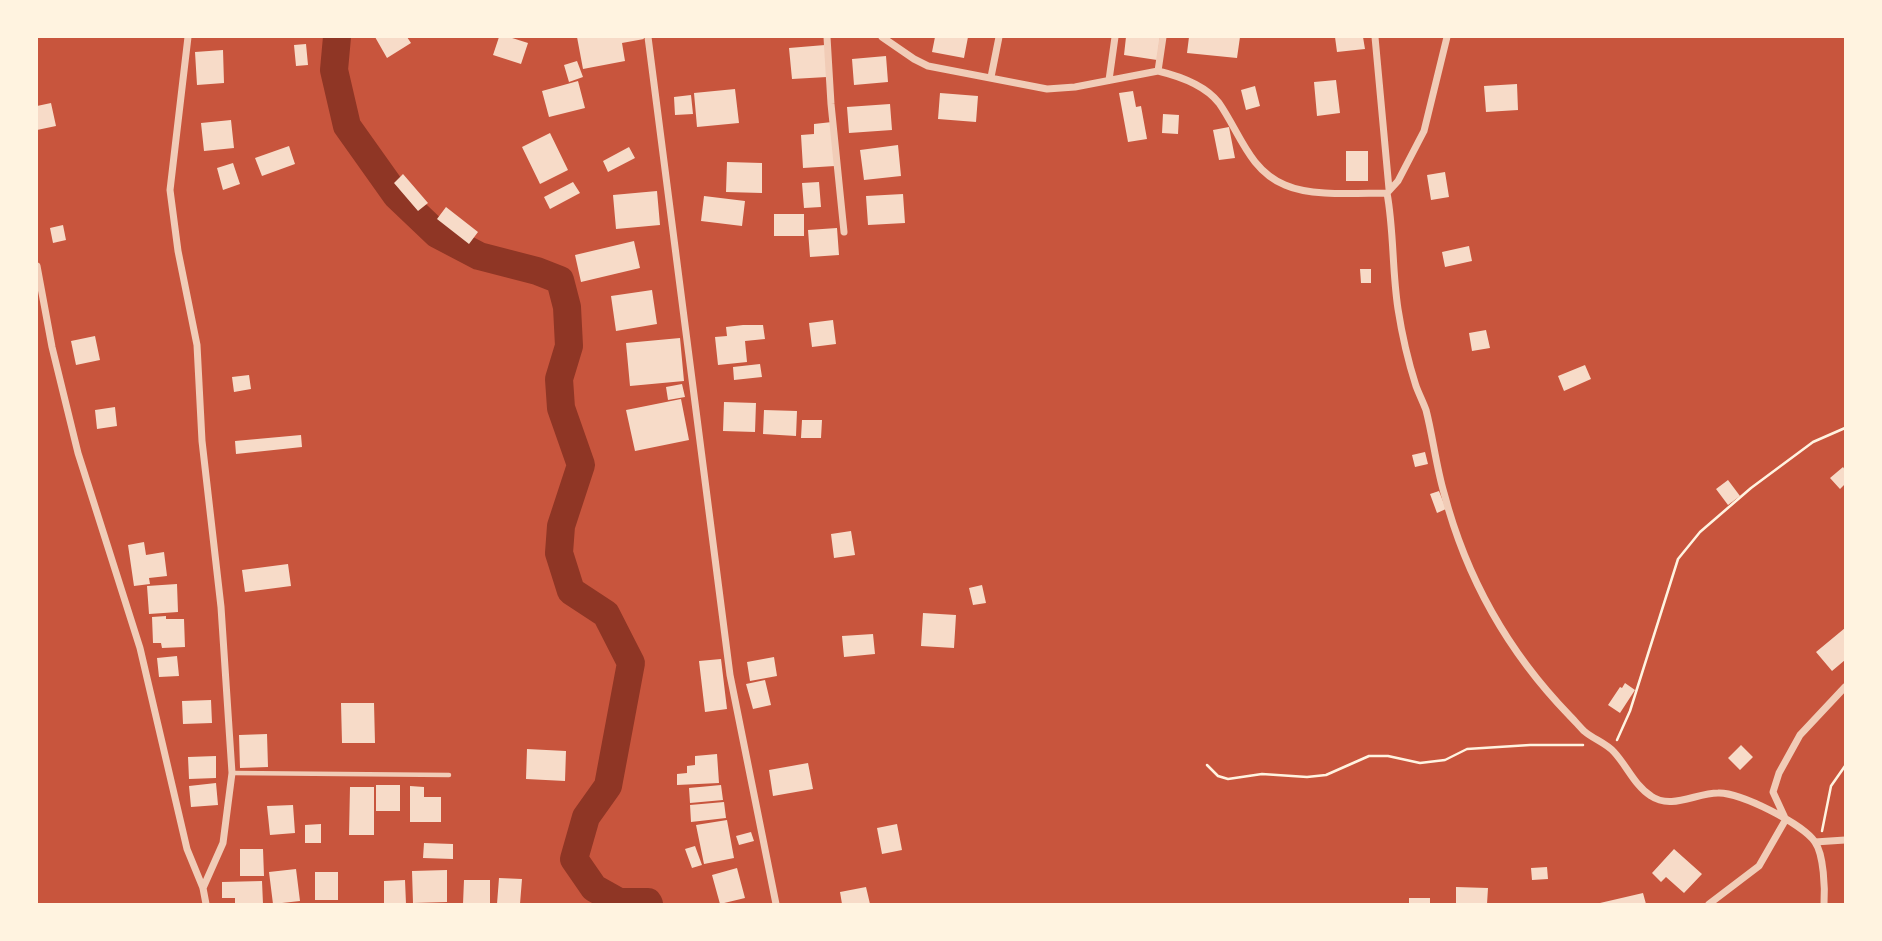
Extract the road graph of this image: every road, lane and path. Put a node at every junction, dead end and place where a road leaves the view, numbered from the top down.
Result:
1 (188, 37) edge
2 (648, 37) edge
3 (827, 37) edge
4 (882, 37) edge
5 (999, 37) edge
6 (1115, 37) edge
7 (1163, 37) edge
8 (1375, 37) edge
9 (1447, 37) edge
10 (1158, 71) junction
11 (991, 77) junction
12 (1109, 80) junction
13 (1388, 191) junction
14 (844, 232) dead end
15 (37, 266) edge
16 (1845, 428) edge
17 (1845, 687) edge
18 (1600, 741) junction
19 (1612, 750) junction
20 (1207, 765) dead end
21 (1845, 766) edge
22 (232, 773) junction
23 (449, 775) dead end
24 (1786, 819) junction
25 (1845, 840) edge
26 (1818, 842) junction
27 (203, 888) junction
28 (206, 904) edge
29 (776, 904) edge
30 (1709, 904) edge
31 (1824, 904) edge

1 - 22 street
2 - 29 street
3 - 14 street
4 - 11 street
5 - 11 street
6 - 12 street
7 - 10 street
8 - 13 street
9 - 13 street
10 - 12 street
10 - 13 street
11 - 12 street
13 - 18 street
15 - 27 street
16 - 19 path
17 - 24 street
18 - 19 street
18 - 20 path
19 - 24 street
21 - 26 path
22 - 23 lane
22 - 27 street
24 - 26 street
24 - 30 street
25 - 26 street
26 - 31 street
27 - 28 street

